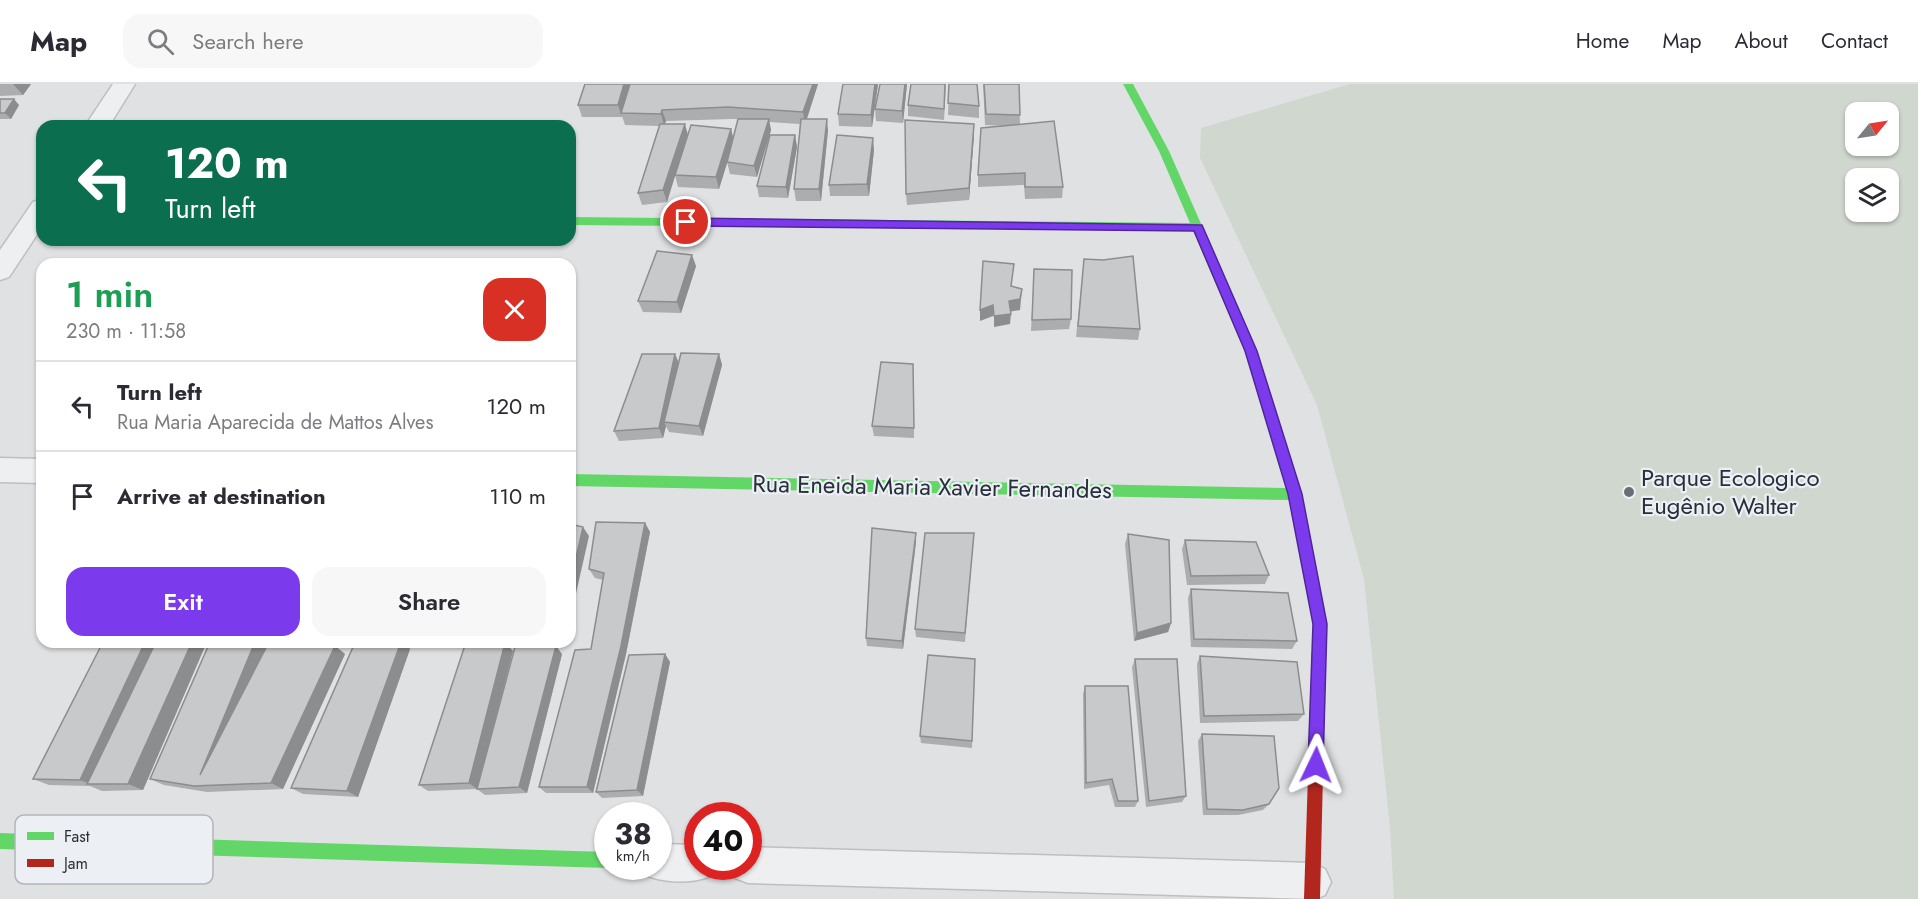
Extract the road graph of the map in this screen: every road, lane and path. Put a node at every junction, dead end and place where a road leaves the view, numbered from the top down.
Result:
1 (124, 84) edge
2 (1128, 84) edge
3 (101, 120) edge
4 (36, 219) edge
5 (576, 221) edge
6 (1198, 227) junction
7 (0, 270) edge
8 (0, 470) edge
9 (36, 471) edge
10 (576, 480) edge
11 (1295, 494) junction
12 (0, 842) edge
13 (15, 842) edge
14 (213, 848) edge
15 (594, 860) edge
16 (762, 866) edge
17 (1312, 891) edge

1 - 3 street
2 - 6 street
4 - 7 street
5 - 6 street
6 - 11 street
8 - 9 street
10 - 11 street, Rua Eneida Maria Xavier Fernandes
11 - 17 street
12 - 13 street
14 - 15 street
16 - 17 street

